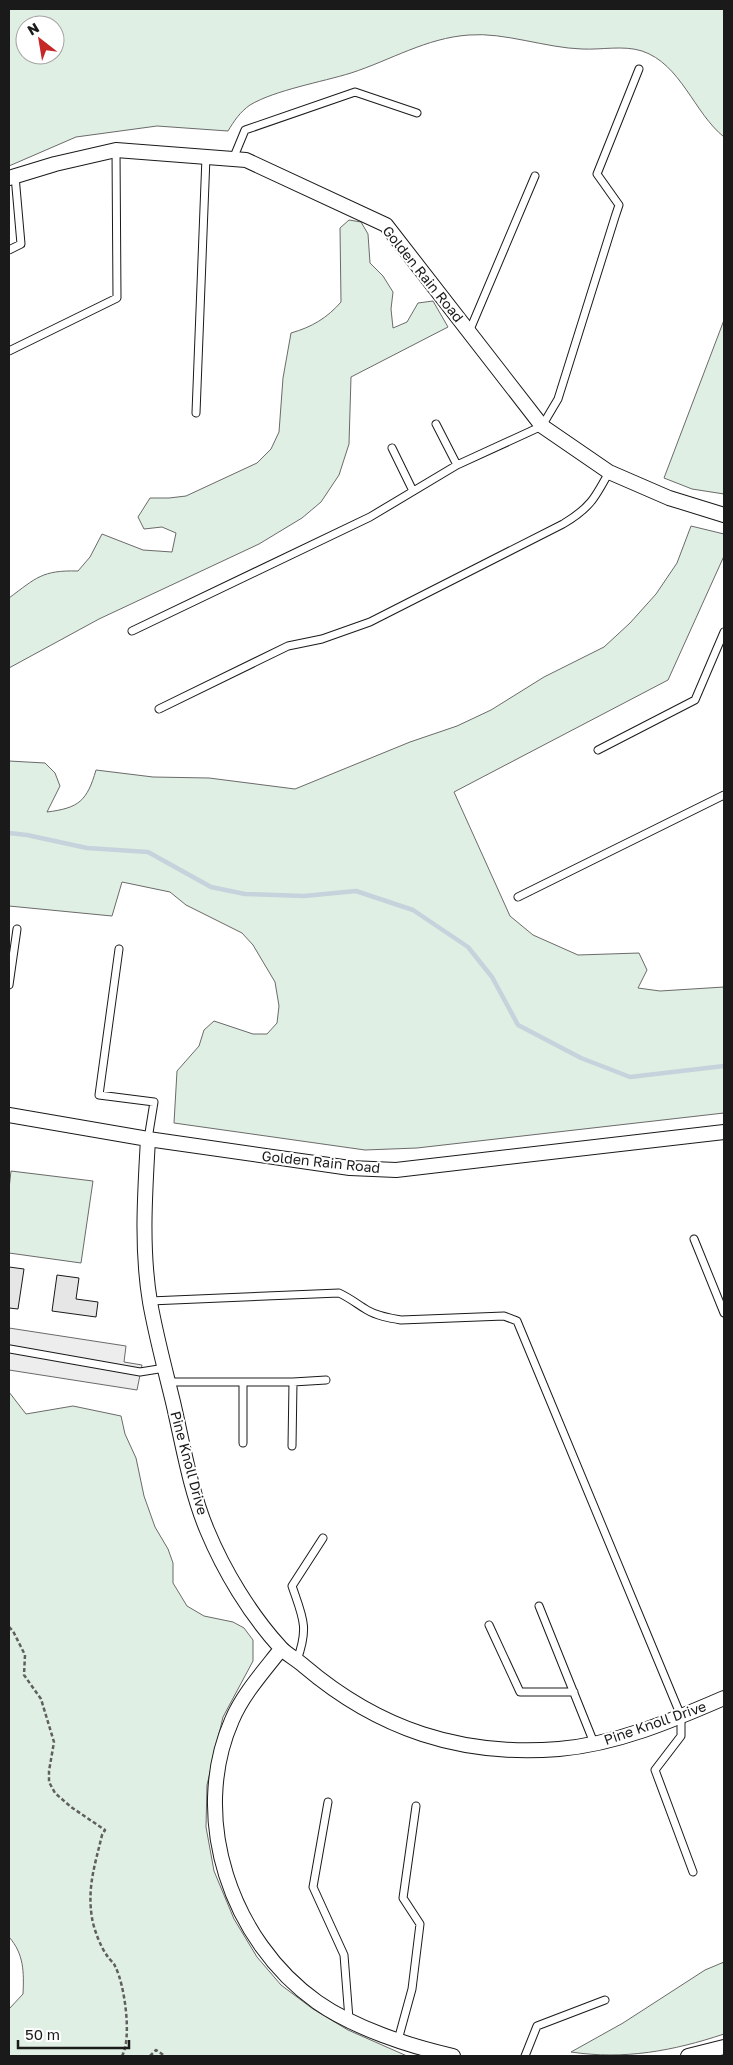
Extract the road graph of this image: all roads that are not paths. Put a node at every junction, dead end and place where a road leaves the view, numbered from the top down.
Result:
1 (639, 69) dead end
2 (417, 113) dead end
3 (116, 150) junction
4 (206, 157) junction
5 (233, 159) junction
6 (535, 176) dead end
7 (12, 177) edge
8 (9, 250) edge
9 (469, 332) junction
10 (9, 351) edge
11 (196, 413) dead end
12 (436, 424) dead end
13 (542, 426) junction
14 (392, 448) dead end
15 (457, 465) junction
16 (609, 472) junction
17 (413, 491) junction
18 (724, 515) edge
19 (132, 631) dead end
20 (724, 632) edge
21 (159, 710) dead end
22 (598, 750) dead end
23 (724, 795) edge
24 (518, 897) dead end
25 (17, 929) dead end
26 (119, 949) dead end
27 (9, 985) edge
28 (9, 1115) edge
29 (724, 1132) edge
30 (148, 1139) junction
31 (694, 1239) dead end
32 (150, 1301) junction
33 (724, 1313) edge
34 (10, 1349) edge
35 (167, 1375) junction
36 (326, 1380) dead end
37 (243, 1382) junction
38 (293, 1382) junction
39 (243, 1443) dead end
40 (292, 1446) dead end
41 (323, 1538) dead end
42 (539, 1606) dead end
43 (489, 1625) dead end
44 (281, 1649) junction
45 (297, 1660) junction
46 (574, 1692) junction
47 (724, 1698) edge
48 (681, 1716) junction
49 (594, 1743) junction
50 (328, 1802) dead end
51 (416, 1806) dead end
52 (693, 1872) dead end
53 (605, 2000) dead end
54 (349, 2019) junction
55 (398, 2040) junction
56 (717, 2052) edge
57 (453, 2056) edge
58 (525, 2056) edge
59 (688, 2056) edge

1 - 13 lane
2 - 5 lane
3 - 4 street, Golden Rain Road
3 - 7 street, Golden Rain Road
3 - 10 lane
4 - 5 street, Golden Rain Road
4 - 11 lane
5 - 9 street, Golden Rain Road
6 - 9 lane
7 - 8 lane
9 - 13 street, Golden Rain Road
12 - 15 lane
13 - 15 lane
13 - 16 street, Golden Rain Road
14 - 17 lane
15 - 17 lane
16 - 18 street, Golden Rain Road
16 - 21 lane
17 - 19 lane
20 - 22 lane
23 - 24 lane
25 - 27 lane
26 - 30 lane
28 - 30 street, Golden Rain Road
29 - 30 street, Golden Rain Road
30 - 32 street, Pine Knoll Drive
31 - 33 lane
32 - 35 street, Pine Knoll Drive
32 - 48 lane
34 - 35 lane
35 - 37 lane
35 - 44 street, Pine Knoll Drive
36 - 38 lane
37 - 38 lane
37 - 39 lane
38 - 40 lane
41 - 45 lane
42 - 46 lane
43 - 46 lane
44 - 45 street, Pine Knoll Drive
44 - 54 street
45 - 49 street, Pine Knoll Drive
46 - 49 lane
47 - 48 street, Pine Knoll Drive
48 - 49 street, Pine Knoll Drive
48 - 52 lane
50 - 54 lane
51 - 55 lane
53 - 58 lane
54 - 55 street
55 - 57 street
56 - 59 street

